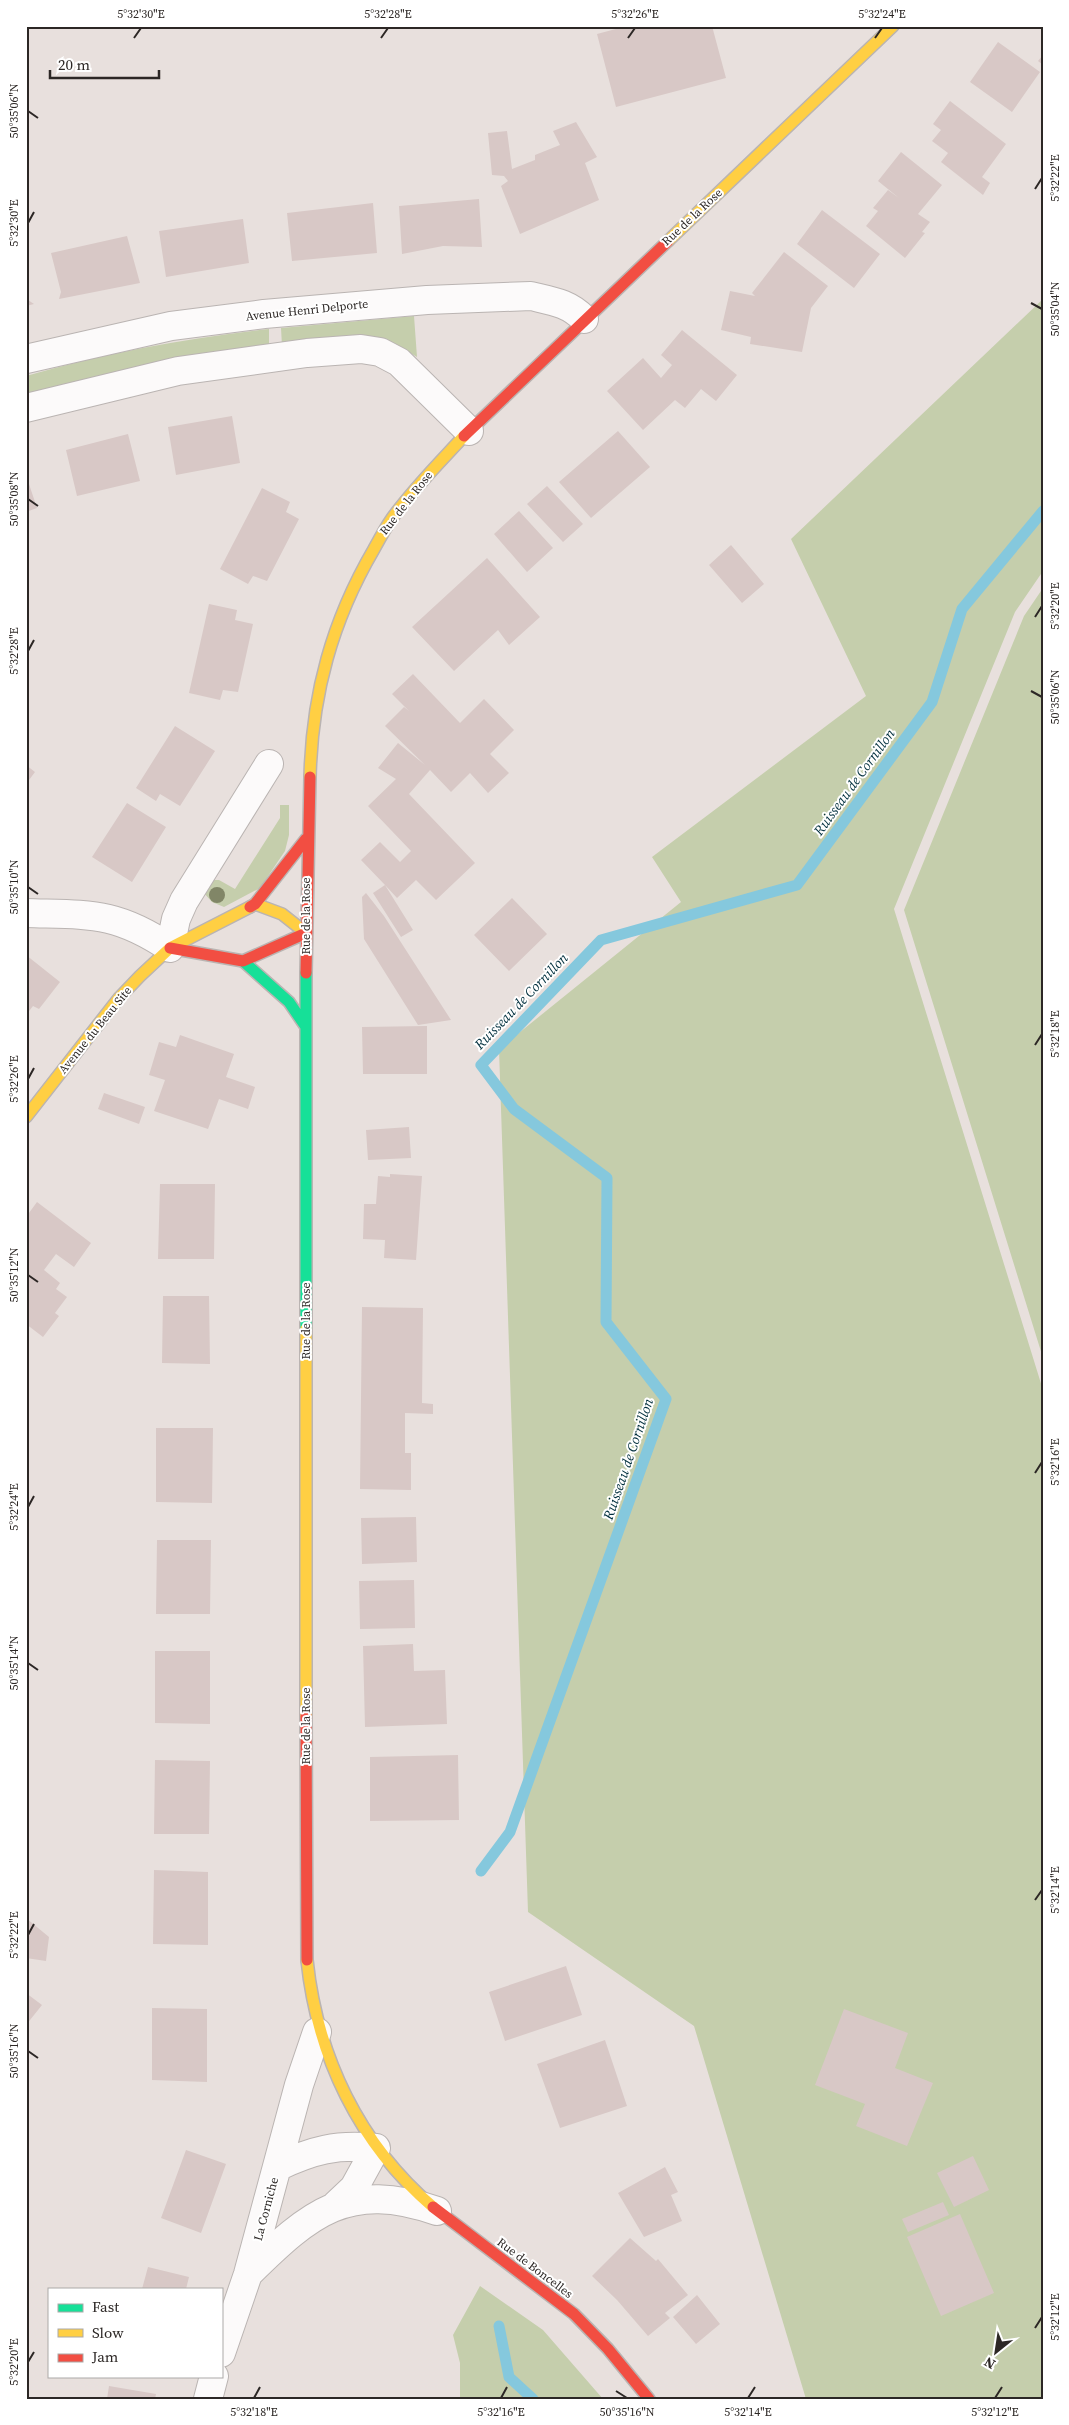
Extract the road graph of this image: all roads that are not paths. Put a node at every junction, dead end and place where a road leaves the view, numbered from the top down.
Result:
1 (893, 26) edge
2 (584, 319) junction
3 (26, 359) edge
4 (26, 408) edge
5 (469, 430) junction
6 (269, 764) dead end
7 (306, 839) junction
8 (255, 904) junction
9 (26, 913) edge
10 (306, 933) junction
11 (170, 948) junction
12 (243, 961) junction
13 (306, 1026) junction
14 (26, 1117) edge
15 (318, 2032) junction
16 (376, 2148) junction
17 (278, 2166) junction
18 (336, 2205) junction
19 (437, 2211) junction
20 (248, 2274) junction
21 (222, 2350) edge
22 (213, 2378) edge
23 (208, 2399) edge
24 (649, 2399) edge

1 - 2 main road, Rue de la Rose
2 - 3 street, Avenue Henri Delporte
2 - 5 main road, Rue de la Rose
4 - 5 street
5 - 7 main road, Rue de la Rose
6 - 11 street
7 - 8 main road, Avenue du Beau Site
7 - 10 main road, Rue de la Rose
8 - 10 main road
8 - 11 main road, Avenue du Beau Site
9 - 11 street
10 - 12 main road
10 - 13 main road, Rue de la Rose
11 - 12 main road
11 - 14 main road, Avenue du Beau Site
12 - 13 main road
13 - 15 main road, Rue de la Rose
15 - 16 main road, Rue de la Rose
15 - 17 street
16 - 17 street, La Corniche
16 - 18 street, La Corniche
16 - 19 main road, Rue de la Rose
17 - 20 street, La Corniche
18 - 19 street, La Corniche
18 - 20 street, La Corniche
19 - 24 main road, Rue de Boncelles
20 - 21 street, La Corniche
22 - 23 street

